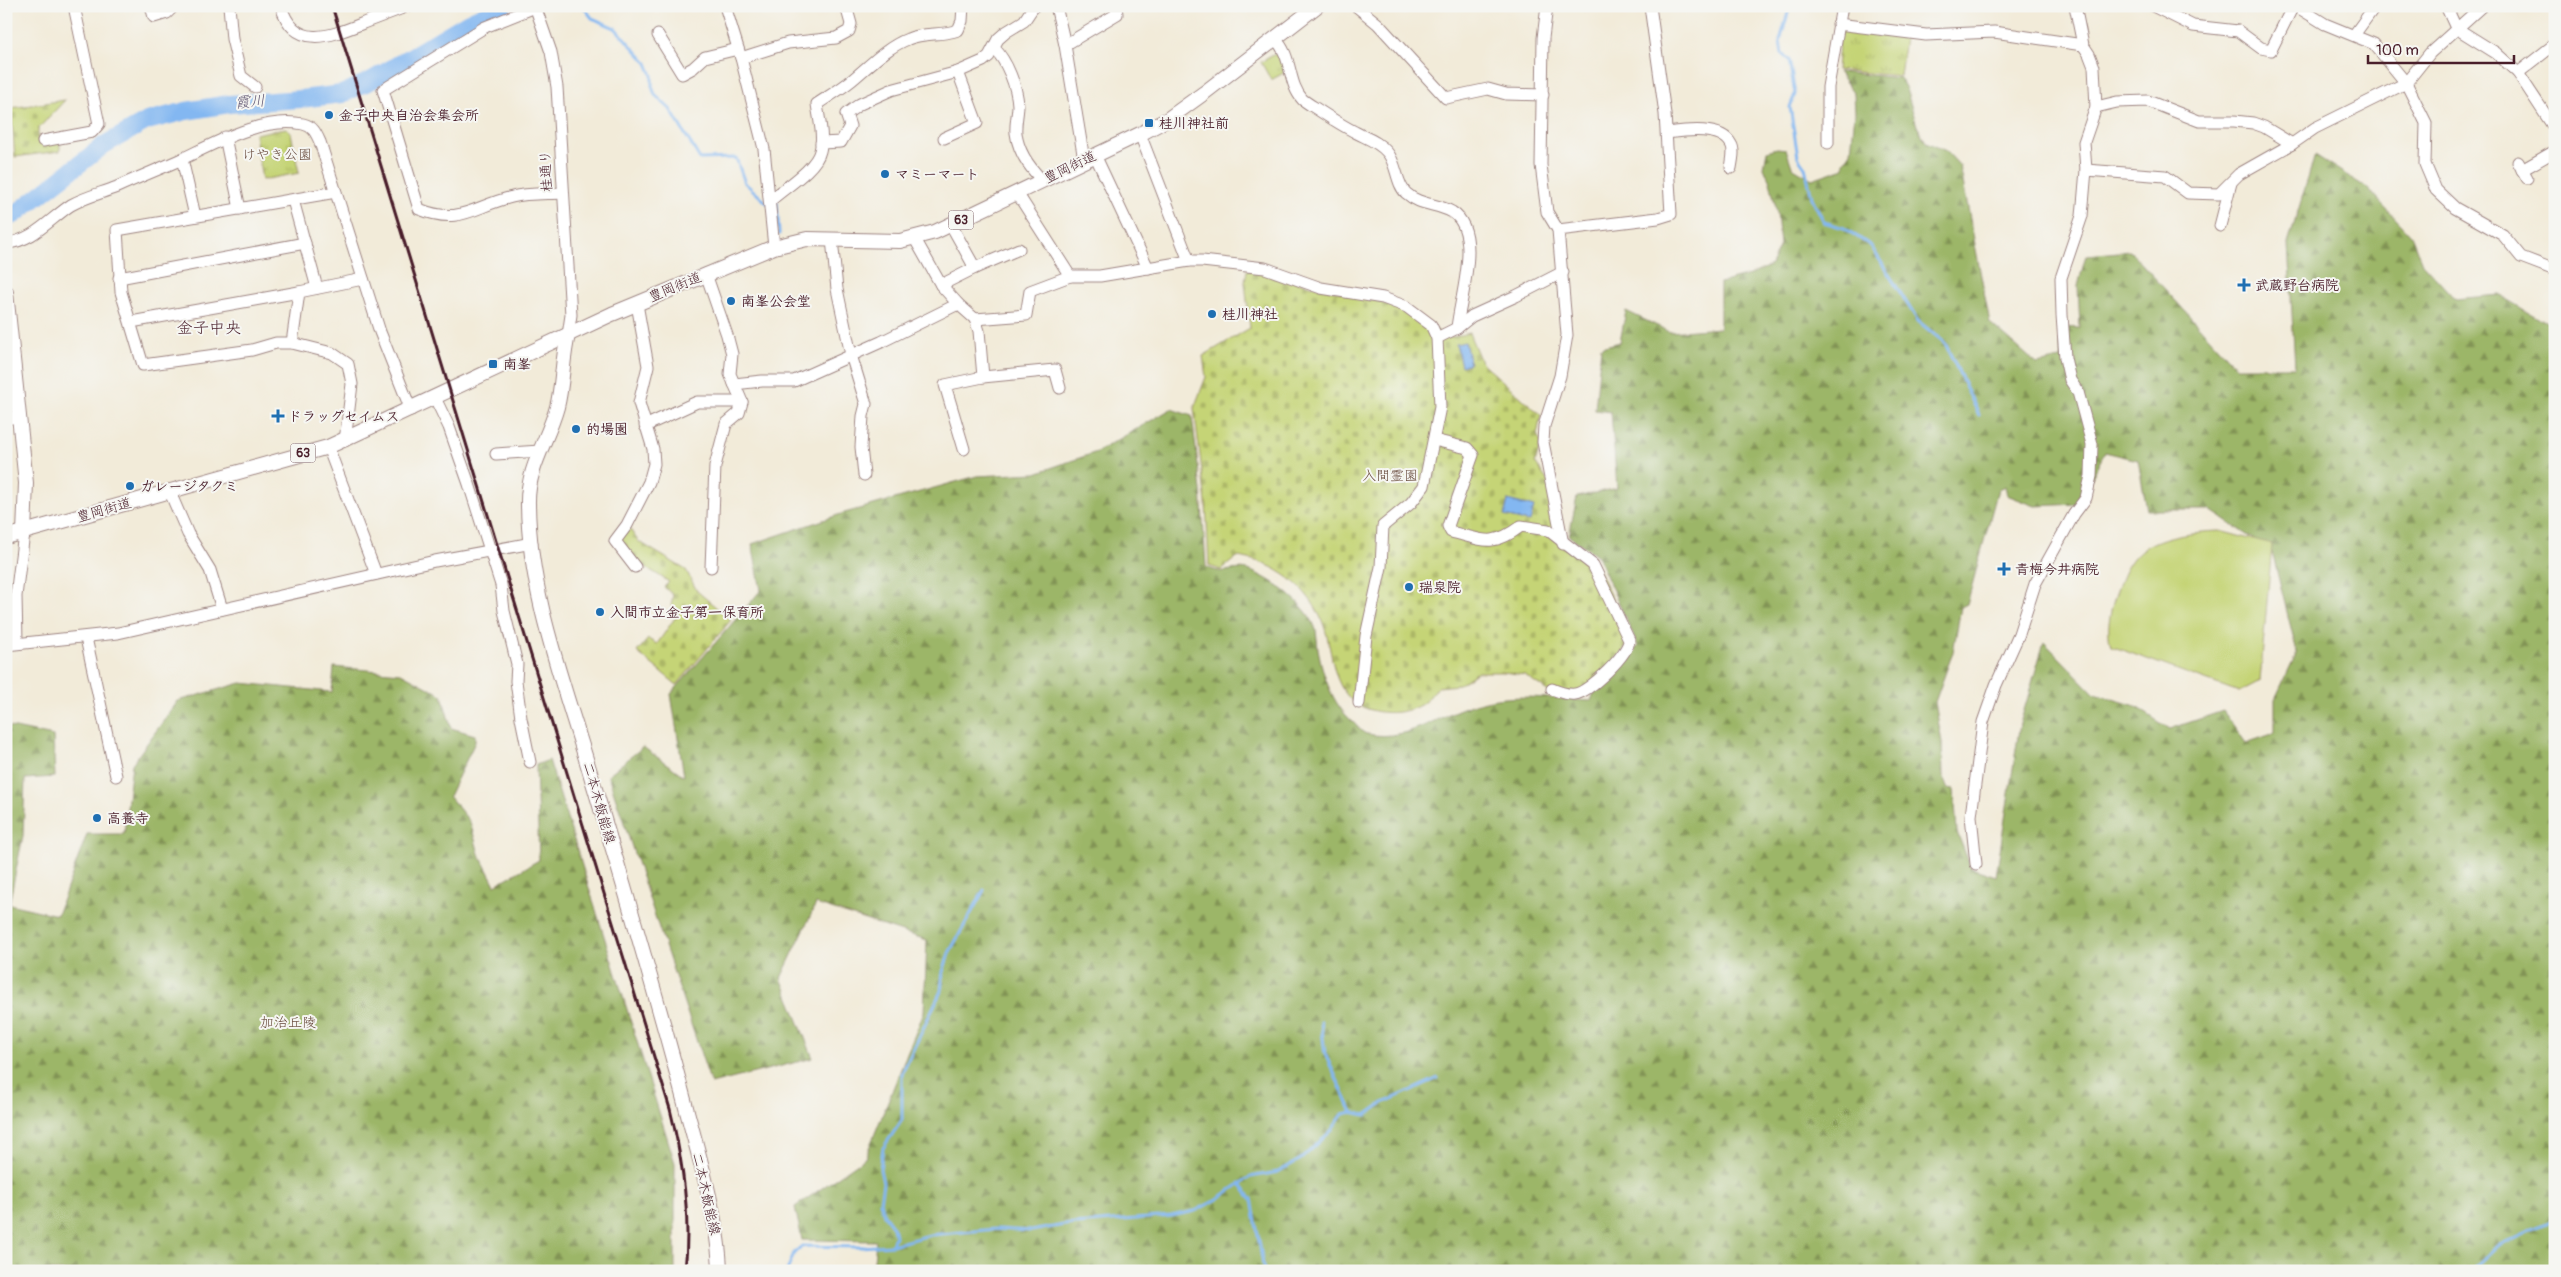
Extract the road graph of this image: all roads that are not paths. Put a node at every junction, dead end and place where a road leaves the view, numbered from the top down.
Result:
1 (74, 6) edge
2 (151, 6) edge
3 (174, 6) edge
4 (229, 6) edge
5 (281, 6) edge
6 (408, 6) edge
7 (725, 6) edge
8 (846, 6) edge
9 (963, 6) edge
10 (1034, 6) edge
11 (1056, 6) edge
12 (1116, 6) edge
13 (1317, 6) edge
14 (1356, 6) edge
15 (1547, 6) edge
16 (1650, 6) edge
17 (1842, 6) edge
18 (2075, 6) edge
19 (2153, 6) edge
20 (2294, 6) edge
21 (2375, 6) edge
22 (2446, 6) edge
23 (2482, 6) edge
24 (536, 7) edge
25 (1838, 24) junction
26 (2456, 28) junction
27 (658, 35) dead end
28 (2354, 35) junction
29 (1275, 39) junction
30 (2555, 44) edge
31 (1066, 45) junction
32 (2083, 46) junction
33 (994, 48) junction
34 (739, 53) junction
35 (958, 72) junction
36 (2518, 73) junction
37 (2406, 83) junction
38 (255, 87) dead end
39 (1542, 95) junction
40 (2096, 107) junction
41 (2555, 130) edge
42 (1667, 133) junction
43 (1140, 134) junction
44 (225, 137) junction
45 (944, 138) dead end
46 (43, 141) dead end
47 (821, 143) junction
48 (1828, 143) dead end
49 (2292, 144) junction
50 (2555, 151) edge
51 (1090, 158) junction
52 (182, 159) junction
53 (1732, 168) dead end
54 (2086, 170) junction
55 (2522, 170) dead end
56 (1042, 180) junction
57 (2231, 183) junction
58 (336, 192) junction
59 (562, 193) junction
60 (1017, 193) junction
61 (293, 200) junction
62 (770, 201) junction
63 (240, 209) junction
64 (195, 216) junction
65 (951, 225) junction
66 (2220, 226) dead end
67 (1558, 230) junction
68 (832, 239) junction
69 (915, 239) junction
70 (6, 243) edge
71 (305, 243) junction
72 (774, 246) junction
73 (1019, 249) dead end
74 (1189, 261) junction
75 (976, 268) junction
76 (1148, 268) junction
77 (2555, 270) edge
78 (1562, 272) junction
79 (706, 274) junction
80 (1070, 276) junction
81 (119, 278) junction
82 (363, 279) junction
83 (941, 285) junction
84 (317, 288) junction
85 (6, 292) edge
86 (299, 292) junction
87 (637, 304) junction
88 (958, 304) junction
89 (975, 319) junction
90 (131, 322) junction
91 (1457, 328) junction
92 (568, 335) junction
93 (1437, 338) junction
94 (292, 343) junction
95 (851, 355) junction
96 (983, 377) junction
97 (734, 384) junction
98 (1060, 388) dead end
99 (435, 398) junction
100 (742, 402) junction
101 (410, 410) junction
102 (13, 417) edge
103 (645, 426) junction
104 (1434, 440) junction
105 (345, 441) junction
106 (328, 447) junction
107 (964, 450) dead end
108 (540, 451) junction
109 (496, 454) dead end
110 (864, 475) dead end
111 (169, 490) junction
112 (24, 533) junction
113 (6, 537) edge
114 (532, 543) junction
115 (1563, 544) junction
116 (490, 550) junction
117 (635, 567) dead end
118 (711, 567) dead end
119 (376, 574) junction
120 (222, 609) junction
121 (86, 638) junction
122 (12, 643) edge
123 (1552, 689) dead end
124 (1359, 703) dead end
125 (530, 762) dead end
126 (116, 776) dead end
127 (1976, 864) dead end
128 (720, 1271) edge

1 - 46 street
2 - 3 street
4 - 38 street
5 - 6 street
7 - 34 street
8 - 34 street
9 - 47 street
10 - 33 street
11 - 31 street
12 - 31 street
13 - 29 main road, 豊岡街道 / 63
14 - 39 street
15 - 39 street
16 - 42 street
17 - 25 street
18 - 32 street
19 - 20 street
20 - 28 street
21 - 28 street
22 - 26 street
23 - 26 street
24 - 59 street, 桂通り
24 - 59 street
25 - 32 street
25 - 48 street
26 - 36 street
26 - 37 street
27 - 34 street
28 - 37 street
29 - 43 main road, 豊岡街道 / 63
29 - 91 street
30 - 36 street
31 - 51 street
32 - 40 street
33 - 35 street
33 - 56 street
34 - 62 street
35 - 45 street
35 - 47 street
36 - 41 street
37 - 49 street
37 - 77 street
39 - 67 street
40 - 49 street
40 - 54 street
42 - 53 street
42 - 67 street
43 - 51 main road, 豊岡街道 / 63
43 - 74 street
44 - 52 street
44 - 58 street
44 - 63 street
47 - 62 street
49 - 57 street
50 - 55 street
51 - 56 main road, 豊岡街道 / 63
51 - 76 street
52 - 64 street
52 - 70 street
54 - 57 street
54 - 127 street
56 - 60 main road, 豊岡街道 / 63
57 - 66 street
58 - 61 street
58 - 82 street
59 - 92 street, 桂通り
60 - 65 main road, 豊岡街道 / 63
60 - 80 street
61 - 63 street
61 - 71 street
62 - 72 street
63 - 64 street
64 - 81 street
65 - 69 main road, 豊岡街道 / 63
65 - 75 street
67 - 78 street
68 - 69 main road, 豊岡街道 / 63
68 - 72 main road, 豊岡街道 / 63
68 - 95 street
69 - 83 street
71 - 81 street
71 - 84 street
72 - 79 main road, 豊岡街道 / 63
73 - 75 street
74 - 76 street
74 - 93 street
75 - 83 street
76 - 80 street
78 - 91 street
78 - 115 street
79 - 87 main road, 豊岡街道 / 63
79 - 97 street
80 - 89 street
81 - 90 street
82 - 84 street
82 - 101 street
83 - 88 street
84 - 86 street
85 - 102 main road
86 - 90 street
86 - 94 street
87 - 92 main road, 豊岡街道 / 63
87 - 103 street
88 - 89 street
88 - 95 street
89 - 96 street
90 - 94 street
91 - 93 street
92 - 99 main road, 豊岡街道 / 63
92 - 108 main road, 二本木飯能線
93 - 104 street
94 - 105 street
95 - 97 street
95 - 110 street
96 - 98 street
96 - 107 street
97 - 100 street
99 - 101 main road, 豊岡街道 / 63
99 - 116 street
100 - 103 street
100 - 118 street
101 - 105 main road, 豊岡街道 / 63
102 - 112 main road
103 - 117 street
104 - 115 street
104 - 124 street
105 - 106 main road, 豊岡街道 / 63
106 - 111 main road, 豊岡街道 / 63
106 - 119 street
108 - 109 street
108 - 114 main road, 二本木飯能線
111 - 112 main road, 豊岡街道 / 63
111 - 120 street
112 - 113 main road, 豊岡街道 / 63
112 - 122 street
114 - 116 street
114 - 128 main road, 二本木飯能線
115 - 123 street
116 - 119 street
116 - 125 street
119 - 120 street
120 - 121 street
121 - 122 street
121 - 126 street

